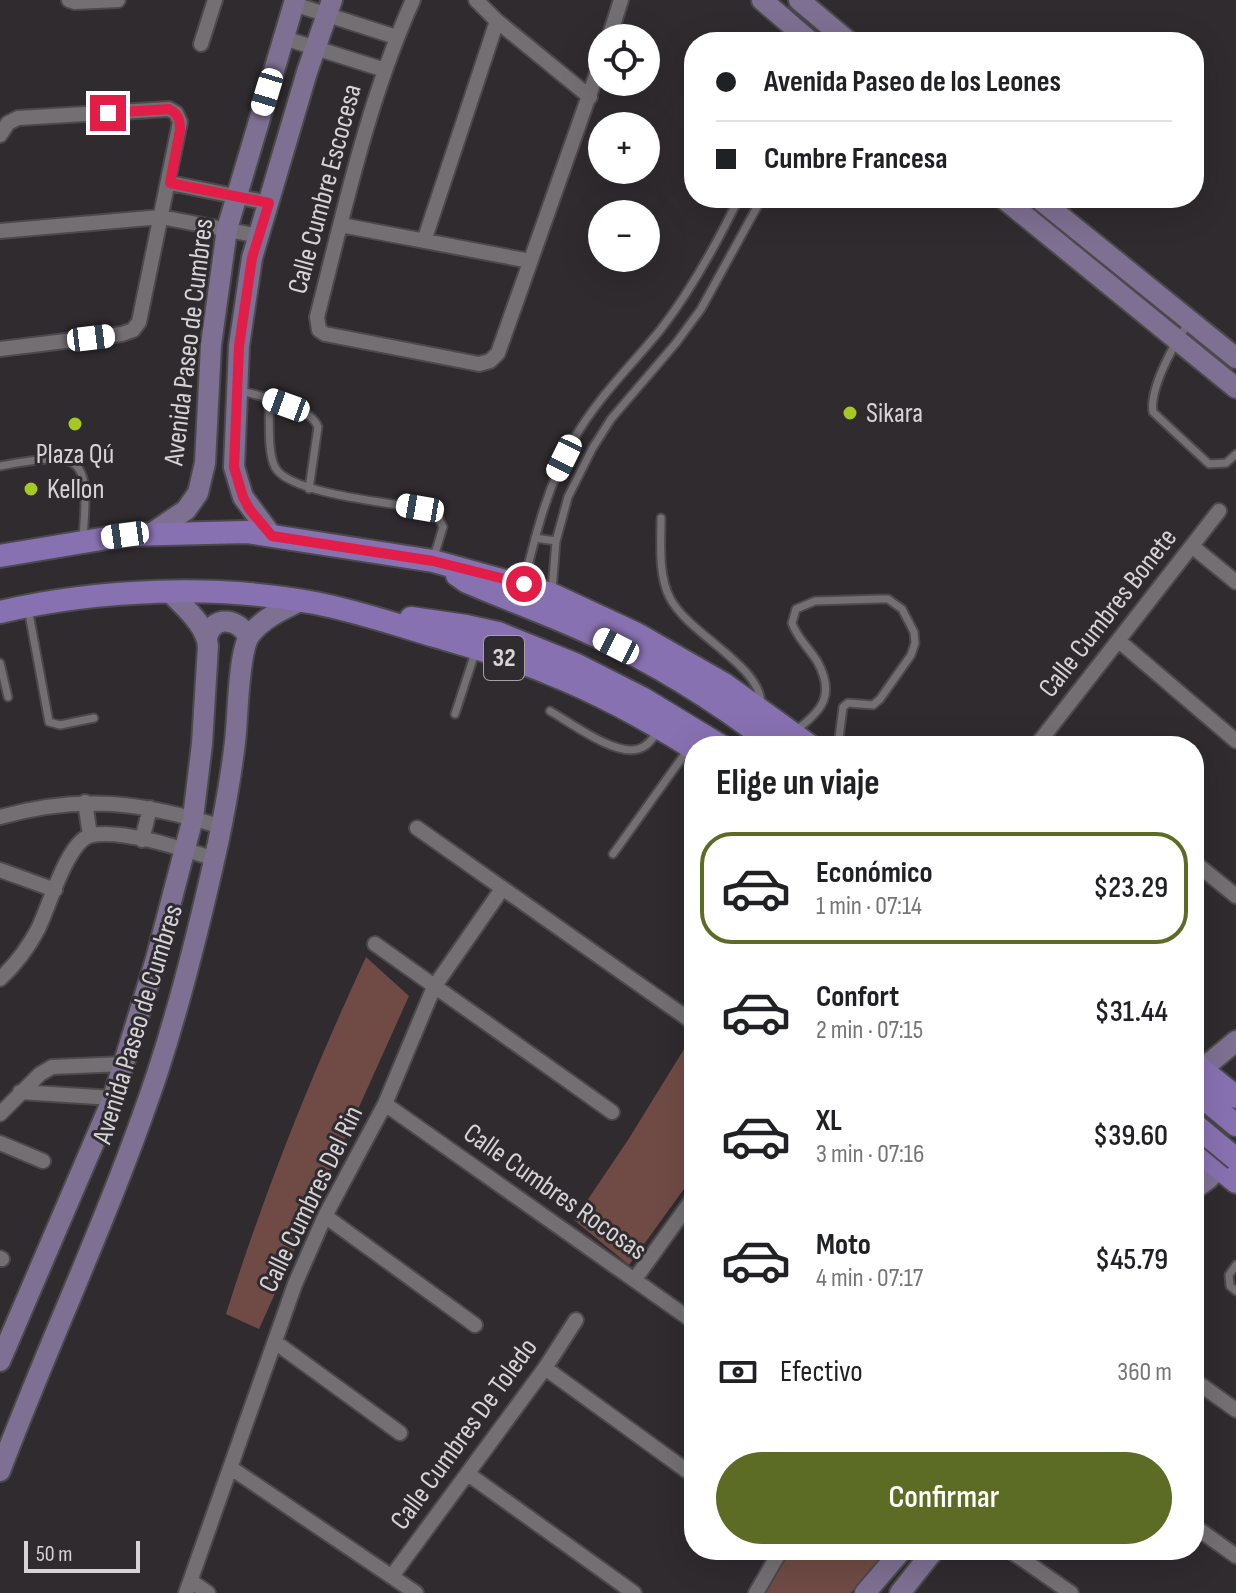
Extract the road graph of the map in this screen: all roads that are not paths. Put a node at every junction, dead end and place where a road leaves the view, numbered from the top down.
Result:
1 (69, 0) edge
2 (118, 0) edge
3 (215, 0) edge
4 (413, 0) edge
5 (476, 0) edge
6 (621, 0) edge
7 (762, 0) edge
8 (799, 0) edge
9 (295, 2) edge
10 (329, 7) edge
11 (497, 21) junction
12 (613, 24) edge
13 (799, 32) edge
14 (837, 32) edge
15 (396, 37) junction
16 (284, 38) junction
17 (201, 44) dead end
18 (315, 48) junction
19 (385, 70) junction
20 (590, 97) joint
21 (0, 135) edge
22 (170, 183) junction
23 (236, 196) junction
24 (269, 203) junction
25 (733, 208) edge
26 (757, 208) edge
27 (1015, 208) edge
28 (1050, 208) edge
29 (161, 217) junction
30 (341, 225) junction
31 (227, 229) junction
32 (0, 231) edge
33 (259, 236) junction
34 (424, 241) junction
35 (530, 261) junction
36 (1191, 321) junction
37 (1177, 339) junction
38 (0, 349) edge
39 (1236, 358) edge
40 (1236, 388) edge
41 (238, 390) junction
42 (269, 399) junction
43 (594, 408) junction
44 (611, 419) junction
45 (1236, 454) edge
46 (0, 466) edge
47 (555, 477) junction
48 (575, 484) junction
49 (309, 489) junction
50 (1219, 511) dead end
51 (661, 518) dead end
52 (152, 533) junction
53 (272, 536) junction
54 (535, 538) junction
55 (83, 541) junction
56 (556, 541) junction
57 (1193, 547) junction
58 (0, 556) edge
59 (436, 562) junction
60 (1236, 582) edge
61 (524, 584) junction
62 (171, 593) junction
63 (551, 594) junction
64 (300, 601) junction
65 (28, 606) junction
66 (354, 611) junction
67 (0, 612) edge
68 (248, 636) junction
69 (207, 637) junction
70 (1119, 641) junction
71 (476, 648) junction
72 (0, 663) edge
73 (8, 697) dead end
74 (550, 711) dead end
75 (761, 711) junction
76 (455, 714) dead end
77 (94, 718) dead end
78 (661, 728) junction
79 (705, 736) edge
80 (780, 736) edge
81 (786, 736) edge
82 (798, 736) edge
83 (839, 736) edge
84 (1049, 736) edge
85 (1236, 741) edge
86 (684, 743) edge
87 (684, 759) edge
88 (85, 802) junction
89 (150, 808) junction
90 (0, 817) edge
91 (193, 818) junction
92 (222, 827) junction
93 (417, 828) dead end
94 (90, 835) junction
95 (142, 840) junction
96 (186, 850) junction
97 (613, 854) dead end
98 (215, 859) junction
99 (0, 870) edge
100 (1204, 870) edge
101 (502, 889) junction
102 (55, 890) junction
103 (1236, 896) edge
104 (375, 944) dead end
105 (0, 979) edge
106 (434, 987) junction
107 (684, 1016) edge
108 (1236, 1041) edge
109 (124, 1064) junction
110 (1204, 1068) edge
111 (1204, 1079) edge
112 (1204, 1085) edge
113 (20, 1092) junction
114 (1236, 1097) edge
115 (113, 1098) junction
116 (385, 1104) junction
117 (612, 1112) dead end
118 (0, 1114) edge
119 (1236, 1125) edge
120 (1204, 1137) edge
121 (0, 1143) edge
122 (1236, 1151) edge
123 (1204, 1154) edge
124 (87, 1157) junction
125 (43, 1161) dead end
126 (1230, 1170) edge
127 (121, 1174) junction
128 (1204, 1184) edge
129 (684, 1211) edge
130 (325, 1216) junction
131 (1236, 1265) edge
132 (635, 1279) junction
133 (1236, 1291) edge
134 (684, 1315) edge
135 (576, 1320) dead end
136 (475, 1325) dead end
137 (275, 1342) junction
138 (0, 1361) edge
139 (545, 1368) junction
140 (1204, 1387) edge
141 (1236, 1410) edge
142 (400, 1433) dead end
143 (231, 1468) junction
144 (684, 1469) edge
145 (0, 1471) edge
146 (468, 1474) junction
147 (1204, 1533) edge
148 (1236, 1556) edge
149 (775, 1560) edge
150 (893, 1560) edge
151 (926, 1560) edge
152 (1023, 1560) edge
153 (392, 1576) junction
154 (189, 1587) edge
155 (208, 1593) edge
156 (416, 1593) edge
157 (634, 1593) edge
158 (756, 1593) edge
159 (865, 1593) edge
160 (900, 1593) edge
161 (1071, 1593) edge

1 - 2 street
3 - 17 street
4 - 15 street, Calle Cumbre Escocesa
5 - 11 street
6 - 12 street
7 - 13 street
8 - 14 street
9 - 10 street
9 - 16 street, Avenida Paseo de Cumbres
10 - 15 street
10 - 18 street, Avenida Paseo de Cumbres
11 - 20 street
11 - 34 street
15 - 19 street, Calle Cumbre Escocesa
16 - 18 street
16 - 23 street, Avenida Paseo de Cumbres
18 - 19 street
18 - 24 street, Avenida Paseo de Cumbres
19 - 30 street, Calle Cumbre Escocesa
20 - 35 street, Calle Cumbre Escocesa
21 - 22 street
22 - 23 street
22 - 29 street
23 - 24 street
23 - 31 street, Avenida Paseo de Cumbres
24 - 33 street, Avenida Paseo de Cumbres
25 - 43 lane
26 - 44 lane
27 - 37 street
28 - 36 street
29 - 31 street
29 - 32 street
29 - 38 street
30 - 34 street
30 - 35 street, Calle Cumbre Escocesa
31 - 33 street
31 - 52 street, Avenida Paseo de Cumbres
33 - 41 street, Avenida Paseo de Cumbres
34 - 35 street
36 - 37 lane
36 - 39 street
37 - 40 street
37 - 45 lane
41 - 42 lane
41 - 53 street, Avenida Paseo de Cumbres
42 - 49 lane
42 - 49 lane
43 - 44 lane
43 - 47 lane
44 - 48 lane
46 - 55 lane
47 - 48 lane
47 - 54 lane
48 - 56 lane
49 - 59 lane
50 - 57 street, Calle Cumbres Bonete
51 - 75 lane
52 - 53 main road
52 - 55 main road
53 - 59 main road
54 - 56 lane
54 - 61 lane
55 - 58 main road
56 - 63 lane
57 - 60 street
57 - 70 street, Calle Cumbres Bonete
59 - 61 main road
59 - 80 main road
61 - 63 main road
62 - 64 main road, 32
62 - 65 main road, 32
62 - 69 street
63 - 75 main road
64 - 66 main road, 32
64 - 68 street
65 - 67 main road, 32
65 - 77 lane
66 - 71 main road, 32
66 - 79 main road
68 - 69 street
68 - 92 street, Avenida Paseo de Cumbres
69 - 91 street, Avenida Paseo de Cumbres
70 - 84 street, Calle Cumbres Bonete
70 - 85 street
71 - 76 lane
71 - 78 main road, 32
72 - 73 lane
74 - 78 lane
75 - 81 main road
78 - 86 main road, 32
82 - 83 lane
87 - 97 lane
88 - 89 street
88 - 90 street
88 - 94 street
89 - 91 street
89 - 95 street
91 - 92 street
91 - 96 street, Avenida Paseo de Cumbres
92 - 98 street, Avenida Paseo de Cumbres
93 - 101 street
94 - 95 street
94 - 102 street
95 - 96 street
96 - 98 street
96 - 109 street, Avenida Paseo de Cumbres
98 - 127 street, Avenida Paseo de Cumbres
99 - 102 street
100 - 103 street
101 - 106 street, Calle Cumbres Del Rin
101 - 107 street
102 - 105 street
104 - 106 street
106 - 116 street, Calle Cumbres Del Rin
106 - 117 street
108 - 110 street
109 - 113 street
109 - 115 street, Avenida Paseo de Cumbres
111 - 114 main road
112 - 119 main road
113 - 115 street
113 - 118 street
115 - 124 street, Avenida Paseo de Cumbres
116 - 130 street, Calle Cumbres Del Rin
116 - 132 street, Calle Cumbres Rocosas
120 - 126 main road, bridge
121 - 125 street
122 - 126 street
123 - 126 main road
124 - 127 street
124 - 138 street, Avenida Paseo de Cumbres
126 - 128 street
127 - 145 street, Avenida Paseo de Cumbres
129 - 132 street
130 - 136 street
130 - 137 street, Calle Cumbres Del Rin
131 - 133 lane
132 - 134 street, Calle Cumbres Rocosas
135 - 139 street, Calle Cumbres De Toledo
137 - 142 street
137 - 143 street, Calle Cumbres Del Rin
139 - 144 street
139 - 146 street, Calle Cumbres De Toledo
140 - 141 street
143 - 153 street
143 - 154 street, Calle Cumbres Del Rin
146 - 153 street, Calle Cumbres De Toledo
146 - 157 street
147 - 148 street
149 - 158 street
150 - 159 street
151 - 160 street
152 - 161 street
153 - 156 street
154 - 155 street

